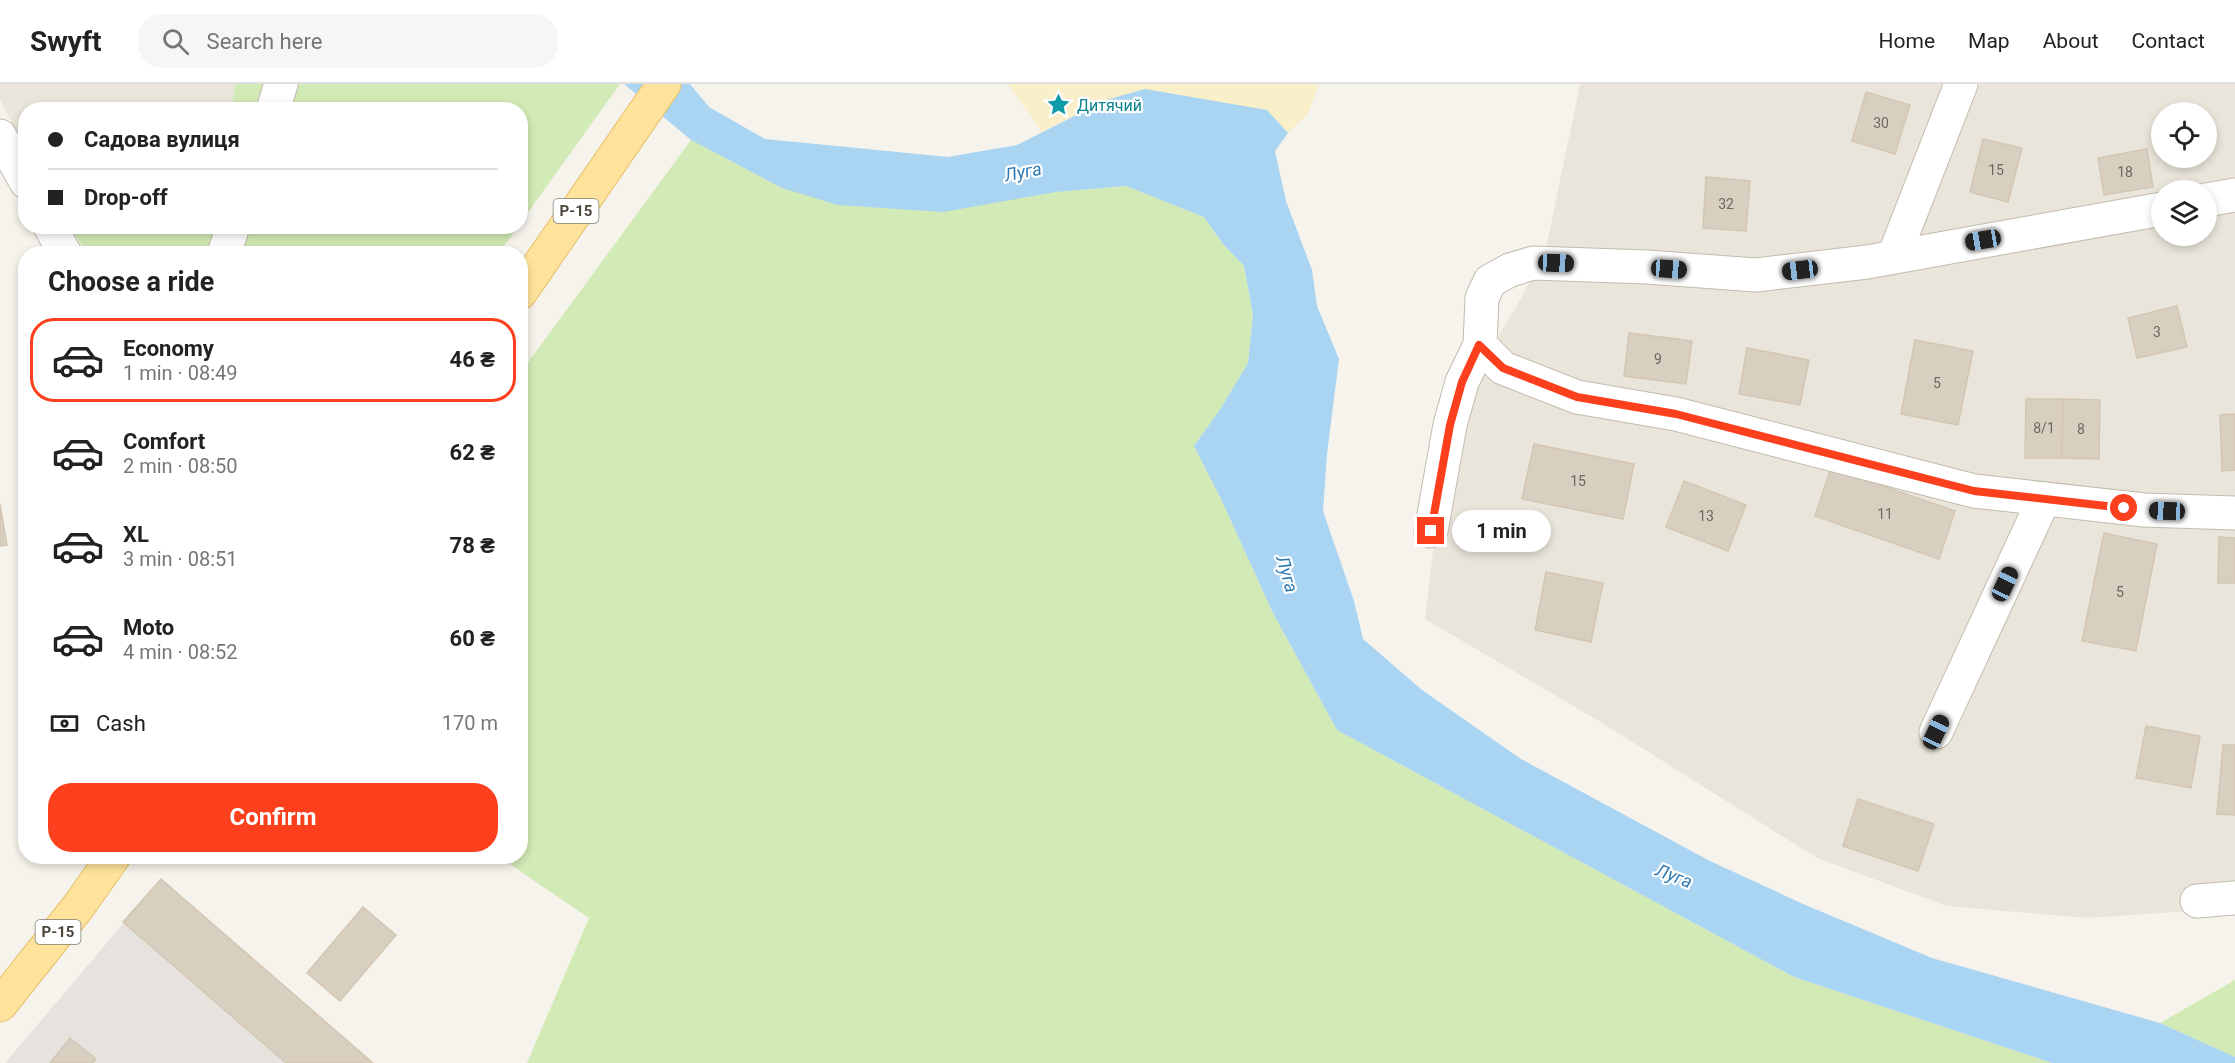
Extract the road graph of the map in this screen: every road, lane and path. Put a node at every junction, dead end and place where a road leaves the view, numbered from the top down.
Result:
1 (281, 84) edge
2 (664, 84) edge
3 (1961, 84) edge
4 (275, 102) edge
5 (0, 136) edge
6 (18, 168) edge
7 (2235, 195) edge
8 (2217, 198) edge
9 (2151, 210) edge
10 (1894, 256) junction
11 (528, 281) edge
12 (1479, 345) junction
13 (2044, 499) junction
14 (2235, 513) edge
15 (1431, 531) dead end
16 (1936, 732) dead end
17 (108, 864) edge
18 (2235, 898) edge
19 (2197, 901) dead end
20 (0, 1005) edge

1 - 4 street
2 - 11 main road, Р-15
3 - 10 street
5 - 6 street
7 - 8 street
9 - 10 street
10 - 12 street
12 - 13 street
12 - 15 street
13 - 14 street
13 - 16 street
17 - 20 main road, Р-15
18 - 19 street

